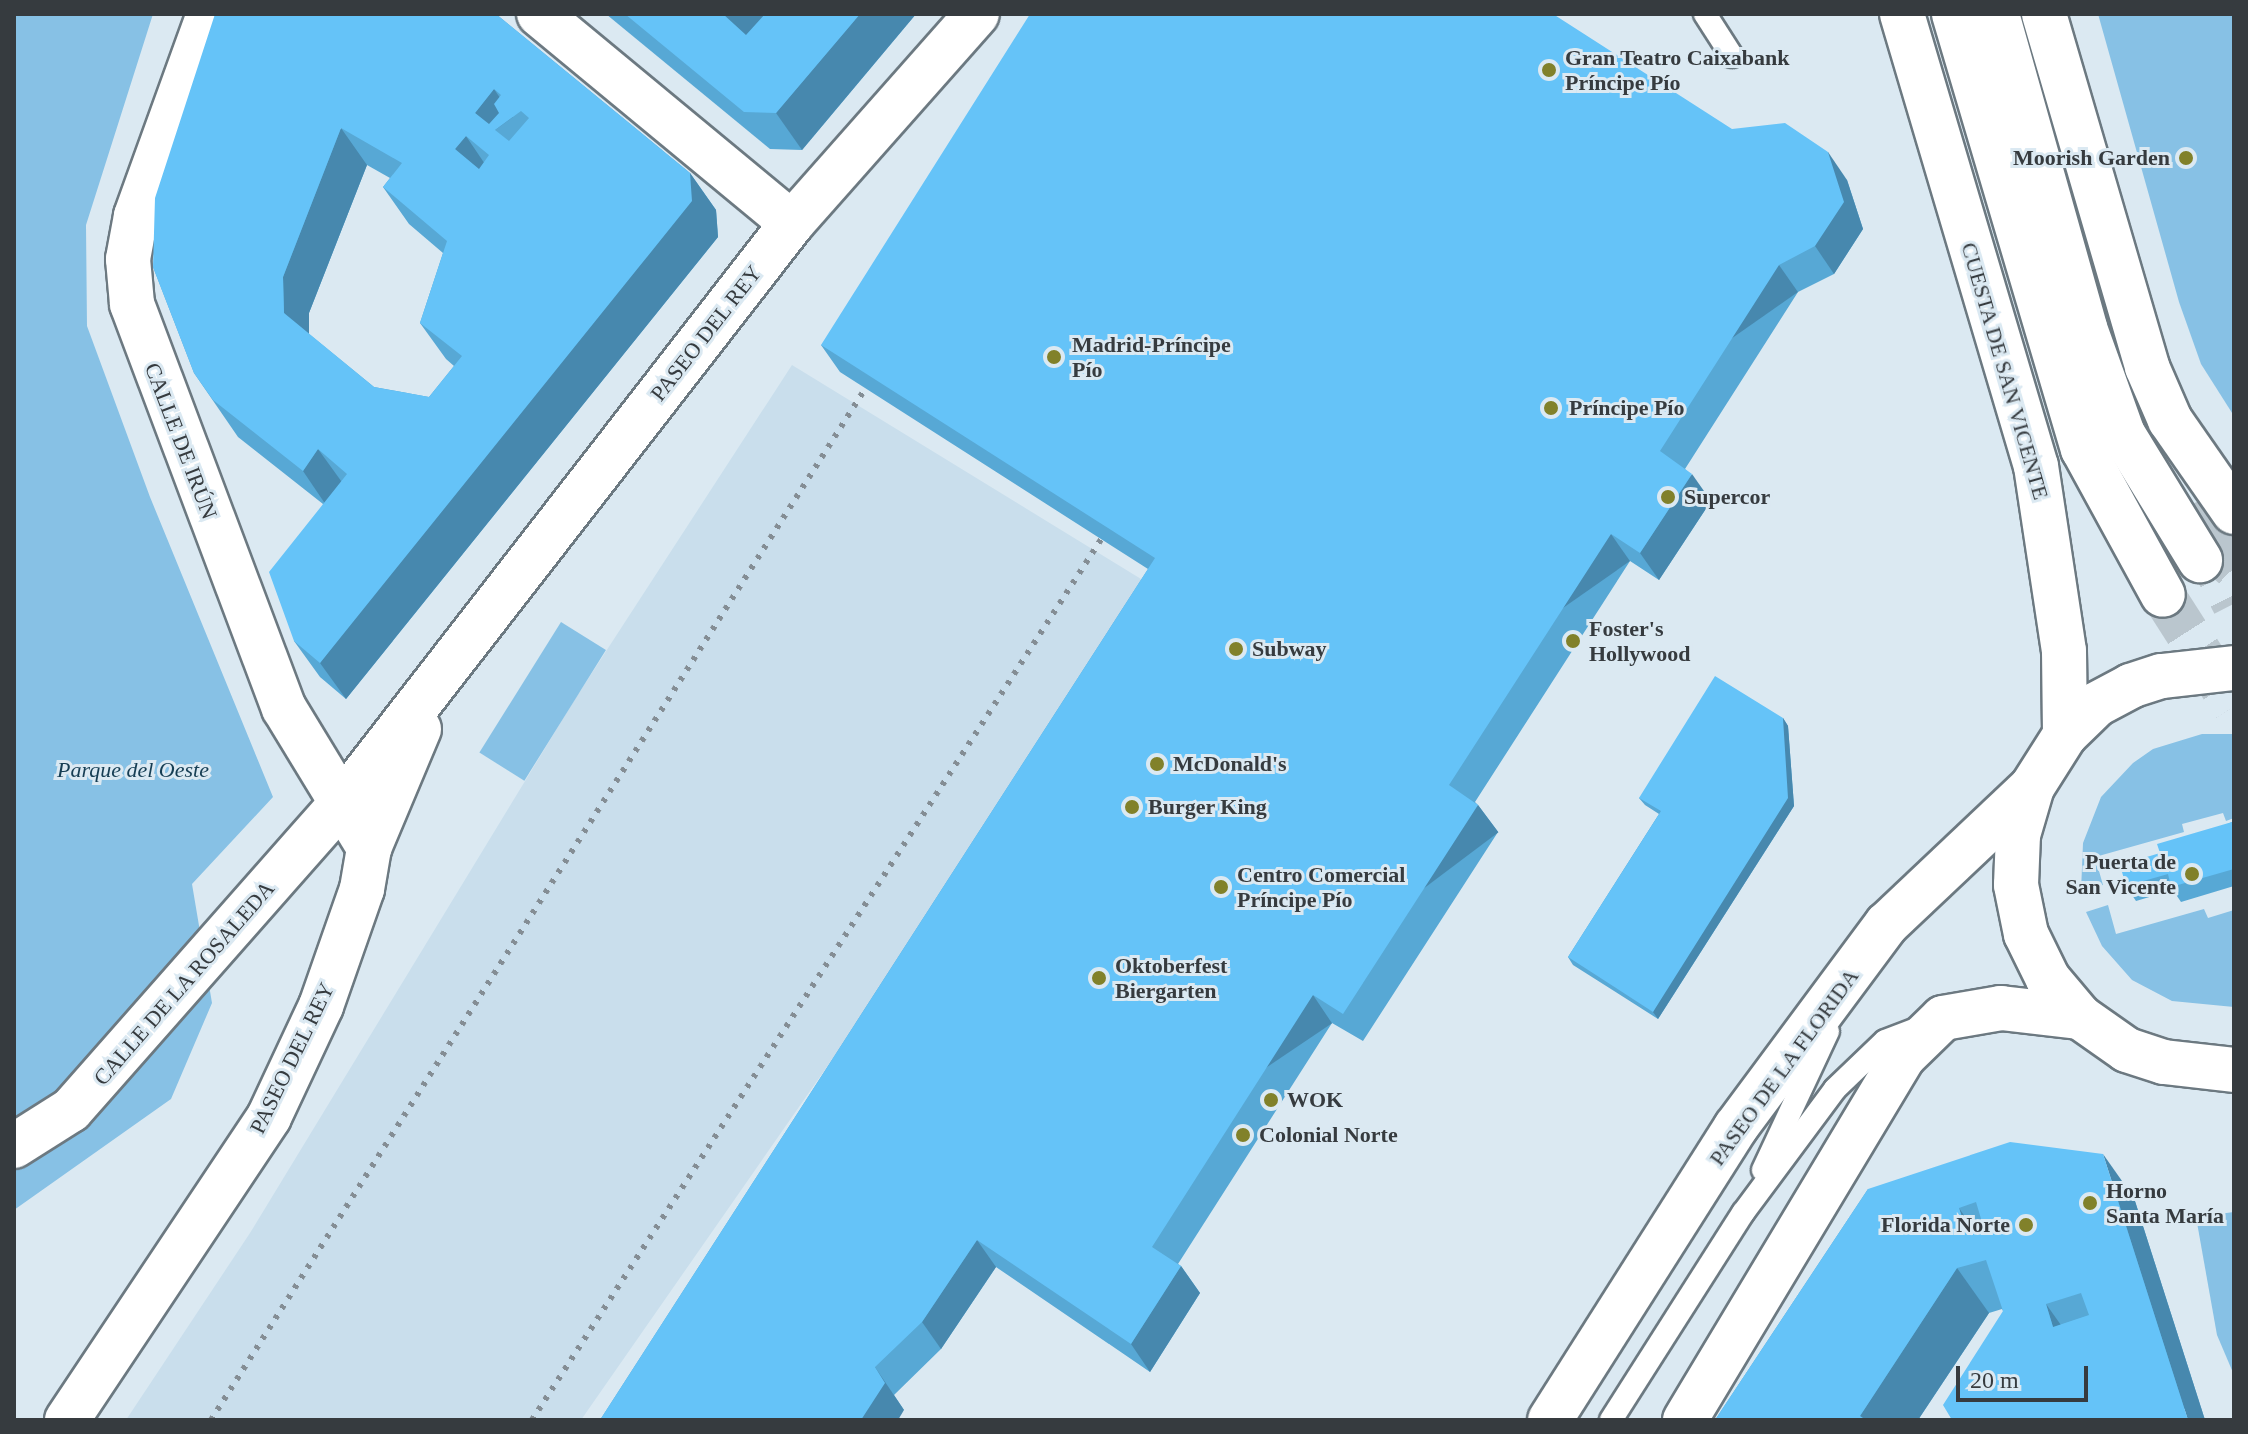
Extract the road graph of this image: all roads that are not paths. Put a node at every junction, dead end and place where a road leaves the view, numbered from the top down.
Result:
1 (209, 14) edge
2 (539, 14) edge
3 (977, 14) edge
4 (1705, 14) edge
5 (1902, 14) edge
6 (1954, 14) edge
7 (1997, 14) edge
8 (2044, 14) edge
9 (1732, 56) dead end
10 (792, 223) junction
11 (2234, 512) tunnel mouth
12 (2200, 560) tunnel mouth
13 (2163, 595) tunnel mouth
14 (450, 663) junction
15 (2234, 668) edge
16 (2065, 735) junction
17 (2032, 787) junction
18 (341, 804) junction
19 (369, 848) junction
20 (1855, 972) junction
21 (2080, 1017) junction
22 (1943, 1018) junction
23 (2234, 1070) edge
24 (14, 1146) edge
25 (1743, 1213) junction
26 (67, 1420) edge
27 (1550, 1420) edge
28 (1611, 1420) edge
29 (1685, 1420) edge

1 - 18 main road, CALLE DE IRÚN
2 - 10 main road
3 - 10 main road, PASEO DEL REY
4 - 9 lane
5 - 16 main road, CUESTA DE SAN VICENTE
6 - 13 main road
7 - 12 main road
8 - 11 main road
10 - 14 main road, PASEO DEL REY
14 - 18 main road, PASEO DEL REY
14 - 19 main road, PASEO DEL REY
15 - 16 main road
16 - 17 main road
17 - 20 main road, PASEO DE LA FLORIDA
17 - 21 main road
18 - 19 main road, CALLE DE IRÚN
18 - 24 main road, CALLE DE LA ROSALEDA
19 - 26 main road, PASEO DEL REY
20 - 25 lane
20 - 27 main road, PASEO DE LA FLORIDA
21 - 22 main road
21 - 23 main road
22 - 25 lane
22 - 29 main road
25 - 28 lane

